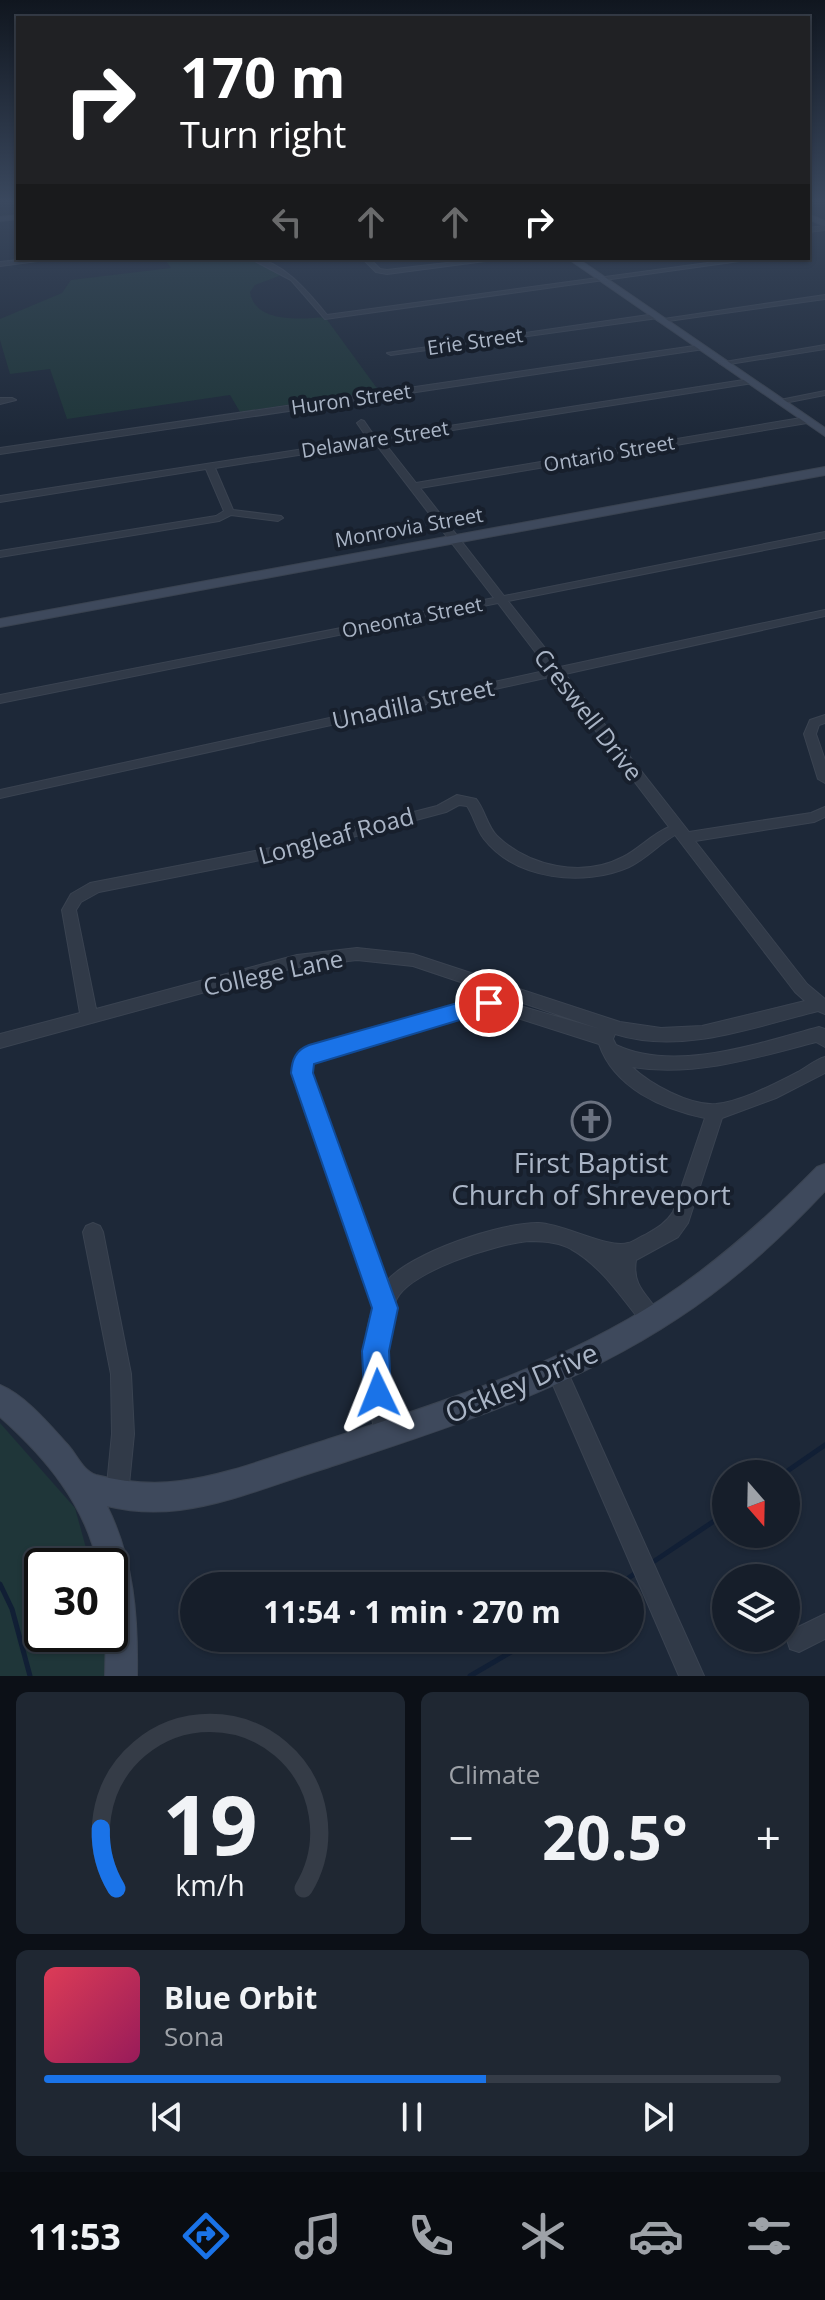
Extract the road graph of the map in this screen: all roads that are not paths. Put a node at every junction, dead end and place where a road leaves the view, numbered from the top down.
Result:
1 (295, 281) edge
2 (603, 281) edge
3 (605, 281) edge
4 (606, 281) edge
5 (627, 281) edge
6 (825, 297) edge
7 (808, 299) junction
8 (825, 308) edge
9 (658, 318) junction
10 (701, 347) junction
11 (825, 347) edge
12 (391, 353) dead end
13 (723, 363) junction
14 (750, 381) junction
15 (825, 393) edge
16 (12, 400) dead end
17 (0, 401) edge
18 (779, 401) junction
19 (807, 420) junction
20 (361, 423) dead end
21 (825, 433) edge
22 (375, 440) junction
23 (0, 451) edge
24 (209, 465) junction
25 (825, 471) edge
26 (412, 486) junction
27 (0, 499) edge
28 (229, 512) junction
29 (278, 518) dead end
30 (825, 535) edge
31 (453, 539) junction
32 (0, 554) edge
33 (500, 600) junction
34 (825, 613) edge
35 (0, 623) edge
36 (556, 672) junction
37 (0, 699) edge
38 (825, 719) edge
39 (825, 779) edge
40 (0, 794) edge
41 (825, 812) edge
42 (681, 834) junction
43 (822, 1005) edge
44 (89, 1017) junction
45 (607, 1037) junction
46 (825, 1040) edge
47 (0, 1041) edge
48 (825, 1064) edge
49 (715, 1113) junction
50 (825, 1175) edge
51 (93, 1232) dead end
52 (579, 1244) junction
53 (627, 1254) junction
54 (630, 1292) junction
55 (385, 1308) junction
56 (653, 1321) junction
57 (557, 1371) junction
58 (0, 1399) edge
59 (386, 1435) junction
60 (81, 1485) junction
61 (117, 1495) junction
62 (825, 1626) edge
63 (800, 1639) edge
64 (121, 1676) edge
65 (692, 1676) edge

1 - 2 street
3 - 9 street
4 - 5 street
6 - 7 street, Erie Street
7 - 8 street
7 - 9 street, Erie Street
9 - 10 street
9 - 12 street, Erie Street
10 - 13 street
10 - 23 street, Huron Street
11 - 13 street
13 - 14 street
14 - 18 street
14 - 22 street, Delaware Street
15 - 18 street
16 - 17 street
18 - 19 street
19 - 21 street
19 - 26 street, Ontario Street
20 - 22 street, Creswell Drive
22 - 24 street, Delaware Street
22 - 26 street, Creswell Drive
24 - 27 street, Delaware Street
24 - 28 street
25 - 31 street, Monrovia Street
26 - 31 street, Creswell Drive
28 - 29 street
28 - 32 street
30 - 33 street, Oneonta Street
31 - 33 street, Creswell Drive
31 - 35 street, Monrovia Street
33 - 36 street, Creswell Drive
33 - 37 street, Oneonta Street
34 - 36 street, Unadilla Street
36 - 40 street, Unadilla Street
36 - 42 street, Creswell Drive
38 - 39 street
41 - 42 street, Longleaf Road
42 - 43 street, Creswell Drive
42 - 44 street, Longleaf Road
43 - 45 street, College Lane
44 - 45 street, College Lane
44 - 47 street, College Lane
45 - 46 street
45 - 49 street
45 - 55 street
48 - 49 street
49 - 53 street
50 - 56 street, Ockley Drive
51 - 61 street
52 - 53 street
52 - 54 street
52 - 55 street
53 - 54 street
54 - 56 street
55 - 59 street
56 - 57 street, Ockley Drive
57 - 59 street, Ockley Drive
57 - 65 street
58 - 60 street
59 - 61 street, Ockley Drive
60 - 61 street, Ockley Drive
60 - 64 street
62 - 63 street

